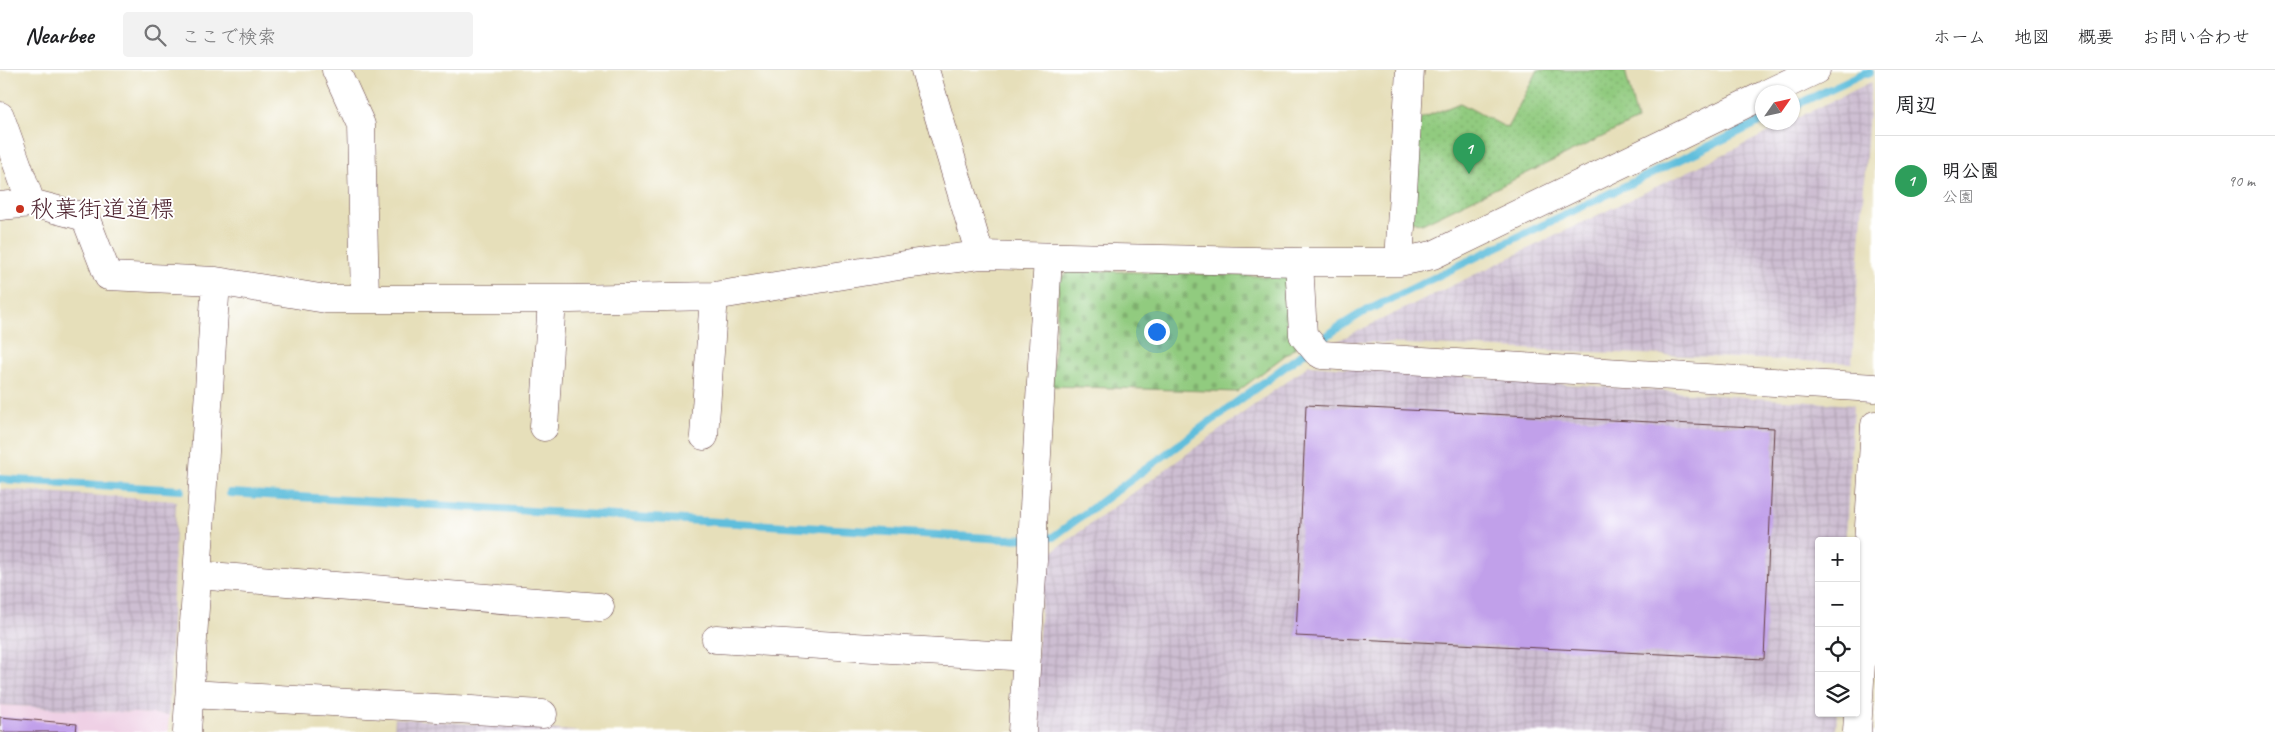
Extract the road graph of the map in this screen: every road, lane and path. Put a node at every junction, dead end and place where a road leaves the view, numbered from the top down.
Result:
1 (336, 70) edge
2 (925, 70) edge
3 (1410, 70) edge
4 (1816, 70) edge
5 (1785, 85) edge
6 (1755, 99) edge
7 (0, 116) edge
8 (31, 203) junction
9 (0, 206) edge
10 (980, 255) junction
11 (1048, 256) junction
12 (1299, 262) junction
13 (1399, 262) junction
14 (216, 281) junction
15 (714, 296) junction
16 (365, 299) junction
17 (552, 299) junction
18 (1875, 388) edge
19 (1875, 425) edge
20 (544, 427) dead end
21 (704, 436) dead end
22 (198, 575) junction
23 (600, 607) dead end
24 (716, 639) dead end
25 (1027, 657) junction
26 (190, 694) junction
27 (543, 714) dead end
28 (187, 732) edge
29 (1022, 732) edge
30 (1857, 732) edge

1 - 16 street
2 - 10 street
3 - 13 street
4 - 5 street
6 - 13 street
7 - 8 street
8 - 9 street
8 - 14 street
10 - 11 street
10 - 15 street
11 - 12 street
11 - 25 street
12 - 13 street
12 - 18 street
14 - 16 street
14 - 22 street
15 - 17 street
15 - 21 street
16 - 17 street
17 - 20 street
19 - 30 street
22 - 23 street
22 - 26 street
24 - 25 street
25 - 29 street
26 - 27 street
26 - 28 street

